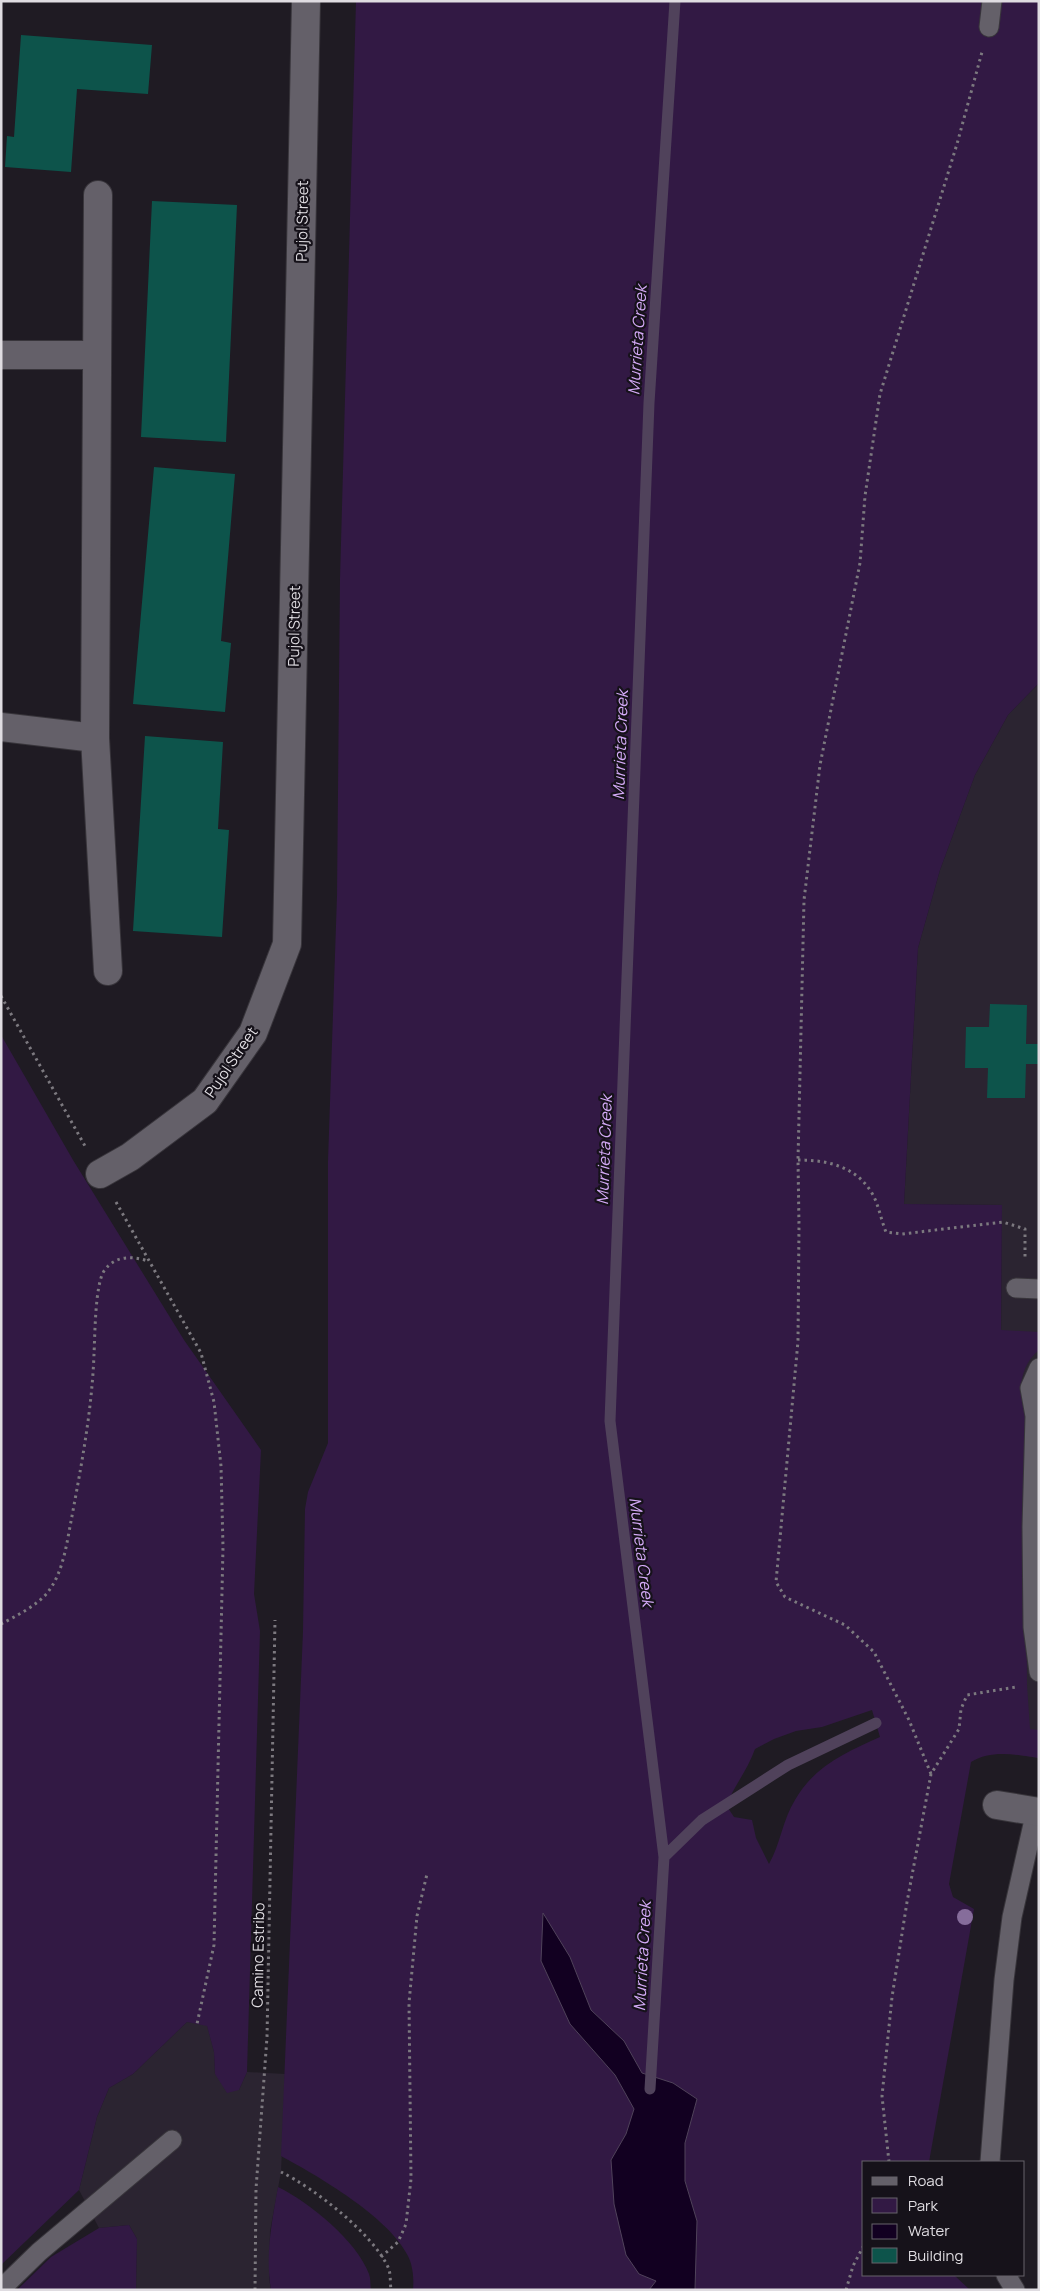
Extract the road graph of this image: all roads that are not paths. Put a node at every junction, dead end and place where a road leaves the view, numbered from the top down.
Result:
1 (306, 1) edge
2 (992, 1) edge
3 (989, 27) road end
4 (98, 195) dead end
5 (1, 355) edge
6 (97, 355) junction
7 (1, 727) edge
8 (95, 738) junction
9 (108, 971) dead end
10 (100, 1174) dead end
11 (1039, 1368) edge
12 (1039, 1672) edge
13 (997, 1805) dead end
14 (1038, 1811) edge
15 (172, 2140) dead end
16 (990, 2161) edge
17 (1007, 2276) edge
18 (1, 2289) edge
19 (1015, 2290) edge

1 - 10 street, Pujol Street
2 - 3 lane
4 - 6 street
5 - 6 street
6 - 8 street
7 - 8 street
8 - 9 street
11 - 12 lane
13 - 14 street
14 - 16 lane
15 - 18 lane
17 - 19 lane

